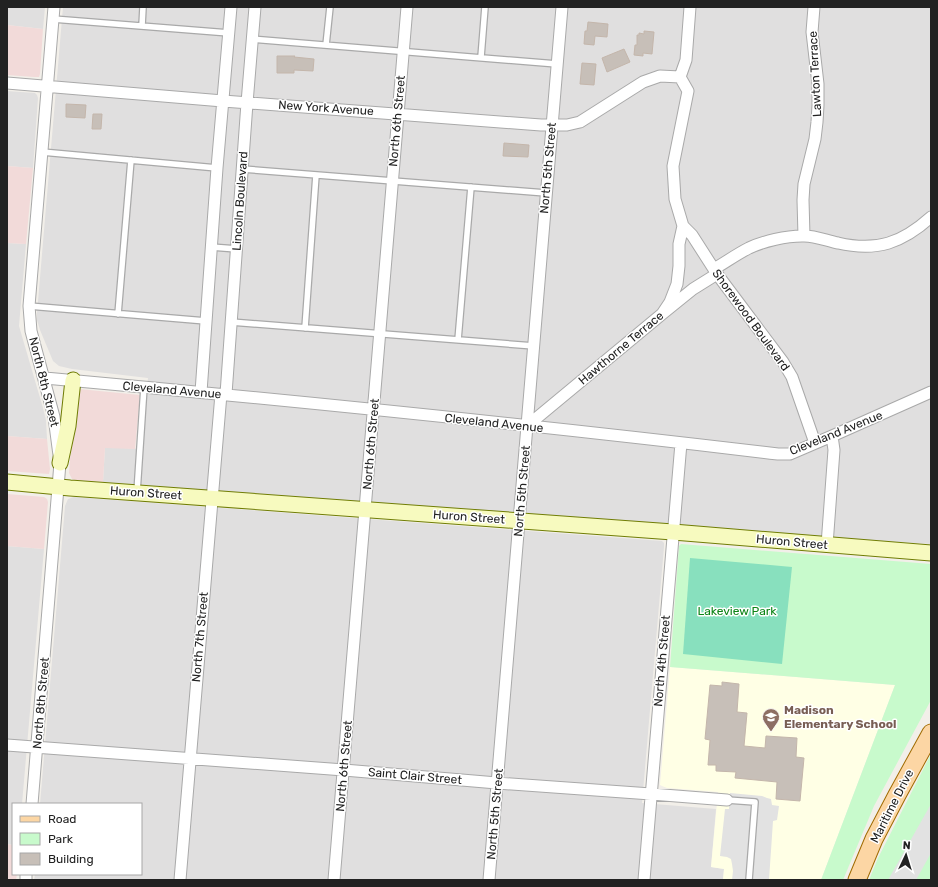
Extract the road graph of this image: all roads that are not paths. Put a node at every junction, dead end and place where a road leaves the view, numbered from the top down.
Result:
1 (54, 7) edge
2 (144, 7) edge
3 (231, 7) edge
4 (255, 7) edge
5 (330, 7) edge
6 (407, 7) edge
7 (485, 7) edge
8 (562, 7) edge
9 (690, 7) edge
10 (814, 7) edge
11 (53, 19) junction
12 (142, 26) junction
13 (228, 33) junction
14 (252, 39) junction
15 (326, 45) junction
16 (404, 51) junction
17 (481, 57) junction
18 (558, 64) junction
19 (680, 77) junction
20 (7, 82) edge
21 (48, 86) junction
22 (223, 101) junction
23 (247, 103) junction
24 (398, 114) junction
25 (552, 125) junction
26 (42, 152) junction
27 (131, 160) junction
28 (217, 168) junction
29 (242, 169) junction
30 (316, 175) junction
31 (392, 180) junction
32 (471, 187) junction
33 (546, 193) junction
34 (931, 217) edge
35 (683, 226) junction
36 (804, 236) junction
37 (212, 247) junction
38 (236, 249) junction
39 (716, 271) junction
40 (29, 306) junction
41 (118, 314) junction
42 (662, 314) junction
43 (206, 321) junction
44 (231, 322) junction
45 (305, 328) junction
46 (380, 333) junction
47 (458, 340) junction
48 (534, 346) junction
49 (44, 378) junction
50 (73, 380) junction
51 (144, 387) junction
52 (201, 392) junction
53 (931, 392) edge
54 (224, 394) junction
55 (374, 409) junction
56 (527, 426) junction
57 (832, 436) junction
58 (681, 443) junction
59 (815, 443) junction
60 (60, 464) junction
61 (7, 482) edge
62 (58, 486) junction
63 (137, 492) junction
64 (212, 498) junction
65 (366, 510) junction
66 (519, 521) junction
67 (673, 532) junction
68 (827, 545) junction
69 (931, 553) edge
70 (931, 734) edge
71 (7, 745) edge
72 (37, 748) junction
73 (190, 759) junction
74 (344, 770) junction
75 (497, 783) junction
76 (651, 794) junction
77 (727, 800) joint
78 (32, 803) edge
79 (180, 880) edge
80 (334, 880) edge
81 (489, 880) edge
82 (644, 880) edge
83 (749, 880) edge
84 (857, 880) edge

1 - 11 street, North 8th Street
2 - 12 lane
3 - 13 street, Lincoln Boulevard
4 - 14 street, Lincoln Boulevard
5 - 15 lane
6 - 16 street, North 6th Street
7 - 17 lane
8 - 18 street, North 5th Street
9 - 19 street
10 - 36 street, Lawton Terrace
11 - 12 lane
11 - 21 street, North 8th Street
12 - 13 lane
13 - 22 street, Lincoln Boulevard
14 - 15 lane
14 - 23 street, Lincoln Boulevard
15 - 16 lane
16 - 17 lane
16 - 24 street, North 6th Street
17 - 18 lane
18 - 25 street, North 5th Street
19 - 25 street, New York Avenue
19 - 35 street, Shorewood Boulevard
20 - 21 street, New York Avenue
21 - 22 street, New York Avenue
21 - 26 street, North 8th Street
22 - 23 street, New York Avenue
22 - 28 street, Lincoln Boulevard
23 - 24 street, New York Avenue
23 - 29 street, Lincoln Boulevard
24 - 25 street, New York Avenue
24 - 31 street, North 6th Street
25 - 33 street, North 5th Street
26 - 27 lane
26 - 40 street, North 8th Street
27 - 28 lane
27 - 41 lane
28 - 37 street, Lincoln Boulevard
29 - 30 lane
29 - 38 street, Lincoln Boulevard
30 - 31 lane
30 - 45 lane
31 - 32 lane
31 - 46 street, North 6th Street
32 - 33 lane
32 - 47 lane
33 - 48 street, North 5th Street
34 - 36 street, Hawthorne Terrace
35 - 39 street, Shorewood Boulevard
35 - 42 street, Shorewood Boulevard
36 - 39 street, Hawthorne Terrace
37 - 38 lane
37 - 43 street, Lincoln Boulevard
38 - 44 street, Lincoln Boulevard
39 - 42 street, Hawthorne Terrace
39 - 59 street, Shorewood Boulevard
40 - 41 lane
40 - 49 street, North 8th Street
41 - 43 lane
42 - 56 street, Hawthorne Terrace
43 - 52 street, Lincoln Boulevard
44 - 45 lane
44 - 54 street, Lincoln Boulevard
45 - 46 lane
46 - 47 lane
46 - 55 street, North 6th Street
47 - 48 lane
48 - 56 street, North 5th Street
49 - 50 street, Cleveland Avenue
49 - 60 street, North 8th Street
50 - 51 street, Cleveland Avenue
50 - 60 street
51 - 52 street, Cleveland Avenue
51 - 63 lane
52 - 54 street, Cleveland Avenue
53 - 57 street, Cleveland Avenue
54 - 55 street, Cleveland Avenue
54 - 64 street, North 7th Street
55 - 56 street, Cleveland Avenue
55 - 65 street, North 6th Street
56 - 58 street, Cleveland Avenue
56 - 66 street, North 5th Street
57 - 59 street, Cleveland Avenue
57 - 68 street
58 - 59 street, Cleveland Avenue
58 - 67 street, North 4th Street
60 - 62 street, North 8th Street
61 - 62 street, Huron Street
62 - 63 street, Huron Street
62 - 72 street, North 8th Street
63 - 64 street, Huron Street
64 - 65 street, Huron Street
64 - 73 street, North 7th Street
65 - 66 street, Huron Street
65 - 74 street, North 6th Street
66 - 67 street, Huron Street
66 - 75 street, North 5th Street
67 - 68 street, Huron Street
67 - 76 street, North 4th Street
68 - 69 street, Huron Street
70 - 84 main road, Maritime Drive
71 - 72 street, Saint Clair Street
72 - 73 street, Saint Clair Street
72 - 78 street, North 8th Street
73 - 74 street, Saint Clair Street
73 - 79 street, North 7th Street
74 - 75 street, Saint Clair Street
74 - 80 street, North 6th Street
75 - 76 street, Saint Clair Street
75 - 81 street, North 5th Street
76 - 77 street, Saint Clair Street
76 - 82 street, North 4th Street
77 - 83 lane

